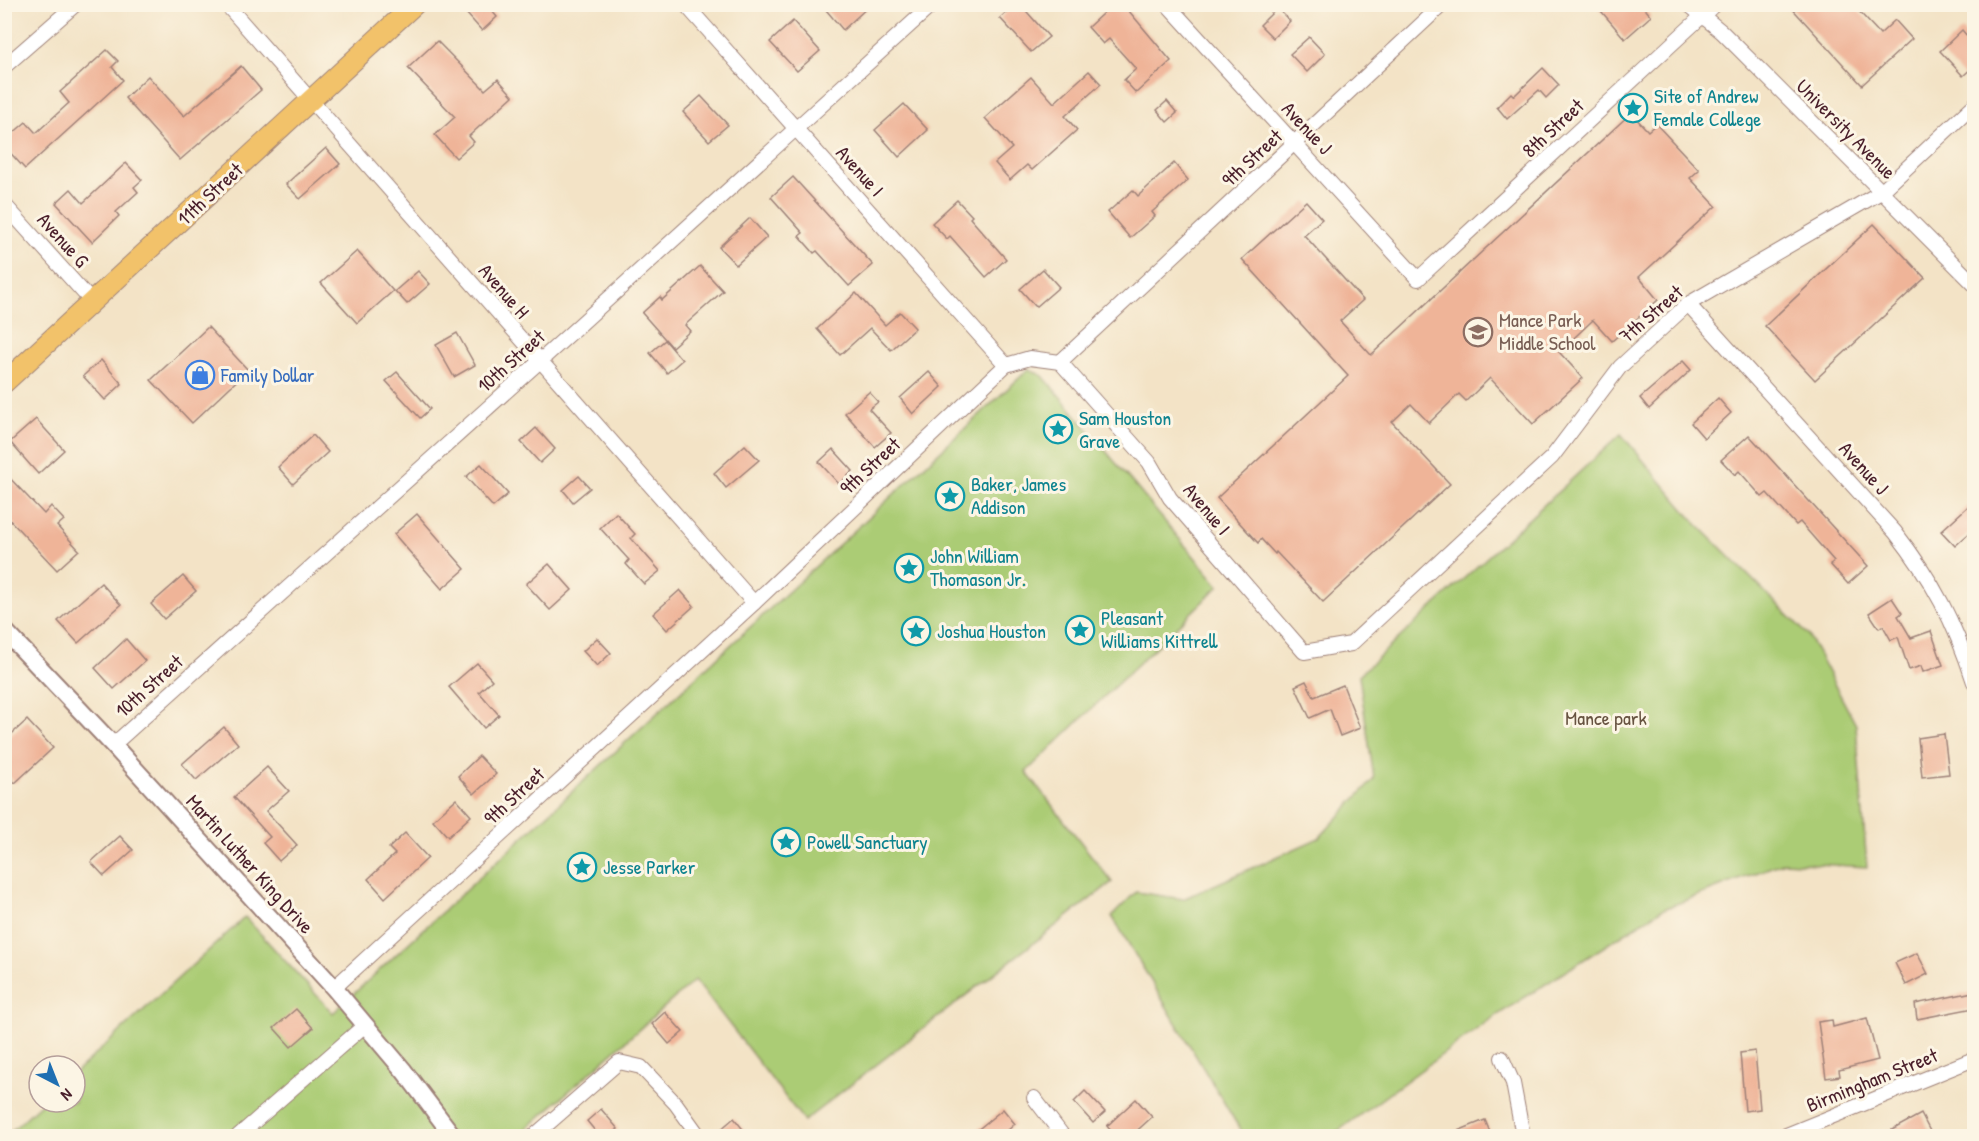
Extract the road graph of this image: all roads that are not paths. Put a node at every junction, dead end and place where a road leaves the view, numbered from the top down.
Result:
1 (76, 4) edge
2 (226, 4) edge
3 (415, 4) edge
4 (685, 4) edge
5 (933, 4) edge
6 (1167, 4) edge
7 (1443, 4) edge
8 (1688, 4) edge
9 (1714, 4) edge
10 (1702, 16) junction
11 (4, 67) edge
12 (310, 100) junction
13 (1974, 105) edge
14 (796, 129) junction
15 (1295, 144) junction
16 (1881, 192) junction
17 (4, 204) edge
18 (1418, 279) joint
19 (1974, 284) edge
20 (93, 303) junction
21 (1688, 304) junction
22 (540, 362) junction
23 (1060, 362) junction
24 (1006, 364) junction
25 (4, 383) edge
26 (754, 603) junction
27 (4, 630) edge
28 (1304, 652) joint
29 (1974, 681) edge
30 (113, 745) junction
31 (334, 988) junction
32 (365, 1025) junction
33 (1502, 1058) dead end
34 (1974, 1059) edge
35 (1034, 1098) dead end
36 (238, 1137) edge
37 (453, 1137) edge
38 (534, 1137) edge
39 (699, 1137) edge
40 (1063, 1137) edge
41 (1522, 1137) edge
42 (1784, 1137) edge

1 - 11 street
2 - 12 street, Avenue H
3 - 12 main road, 11th Street
4 - 14 street, Avenue I
5 - 14 street, 10th Street
6 - 15 street, Avenue J
7 - 15 street, 9th Street
8 - 10 street, University Avenue
9 - 10 street, 8th Street
10 - 16 street, University Avenue
10 - 18 street, 8th Street
12 - 20 main road, 11th Street
12 - 22 street, Avenue H
13 - 16 street, 7th Street
14 - 22 street, 10th Street
14 - 24 street, Avenue I
15 - 18 street, Avenue J
15 - 23 street, 9th Street
16 - 19 street, University Avenue
16 - 21 street, 7th Street
17 - 20 street, Avenue G
20 - 25 main road, 11th Street
21 - 28 street, 7th Street
21 - 29 street, Avenue J
22 - 26 street, Avenue H
22 - 30 street, 10th Street
23 - 24 street
23 - 28 street, Avenue I
24 - 26 street, 9th Street
26 - 31 street, 9th Street
27 - 30 street, Martin Luther King Drive
30 - 31 street, Martin Luther King Drive
31 - 32 street, Martin Luther King Drive
32 - 36 street
32 - 37 street, Martin Luther King Drive
33 - 41 street
34 - 42 street, Birmingham Street
35 - 40 street
38 - 39 street

